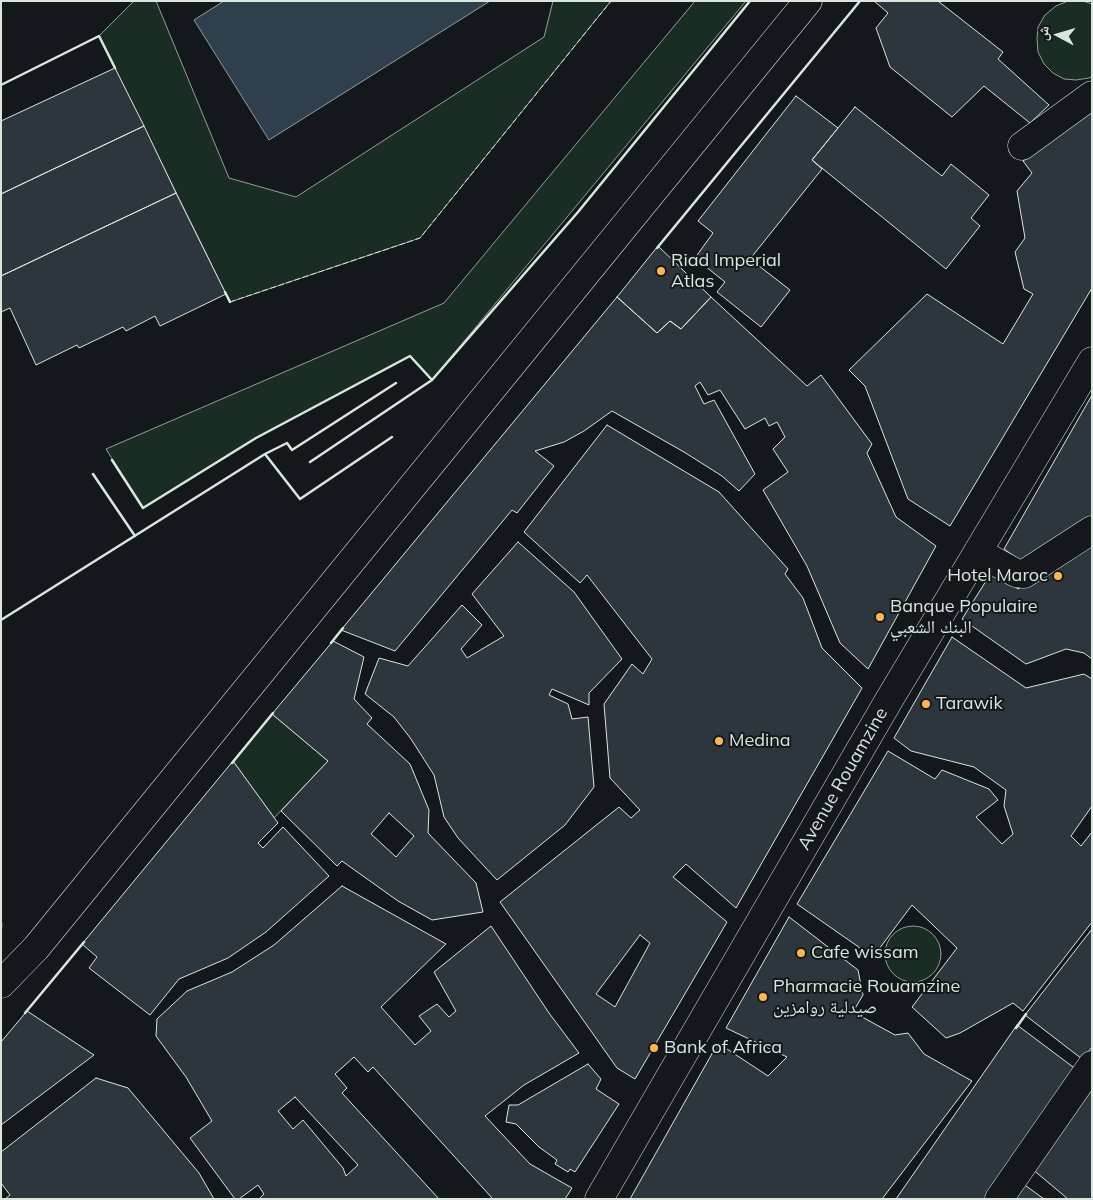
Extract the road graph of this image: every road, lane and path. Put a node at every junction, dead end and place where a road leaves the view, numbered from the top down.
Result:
1 (808, 1) edge
2 (1092, 95) edge
3 (1022, 146) dead end
4 (1092, 361) edge
5 (1092, 530) edge
6 (978, 552) junction
7 (1, 984) edge
8 (1090, 1067) edge
9 (599, 1199) edge
10 (999, 1199) edge

1 - 7 main road
2 - 3 main road
4 - 6 main road, Avenue Rouamzine
5 - 6 main road
6 - 9 main road, Avenue Rouamzine
8 - 10 main road

